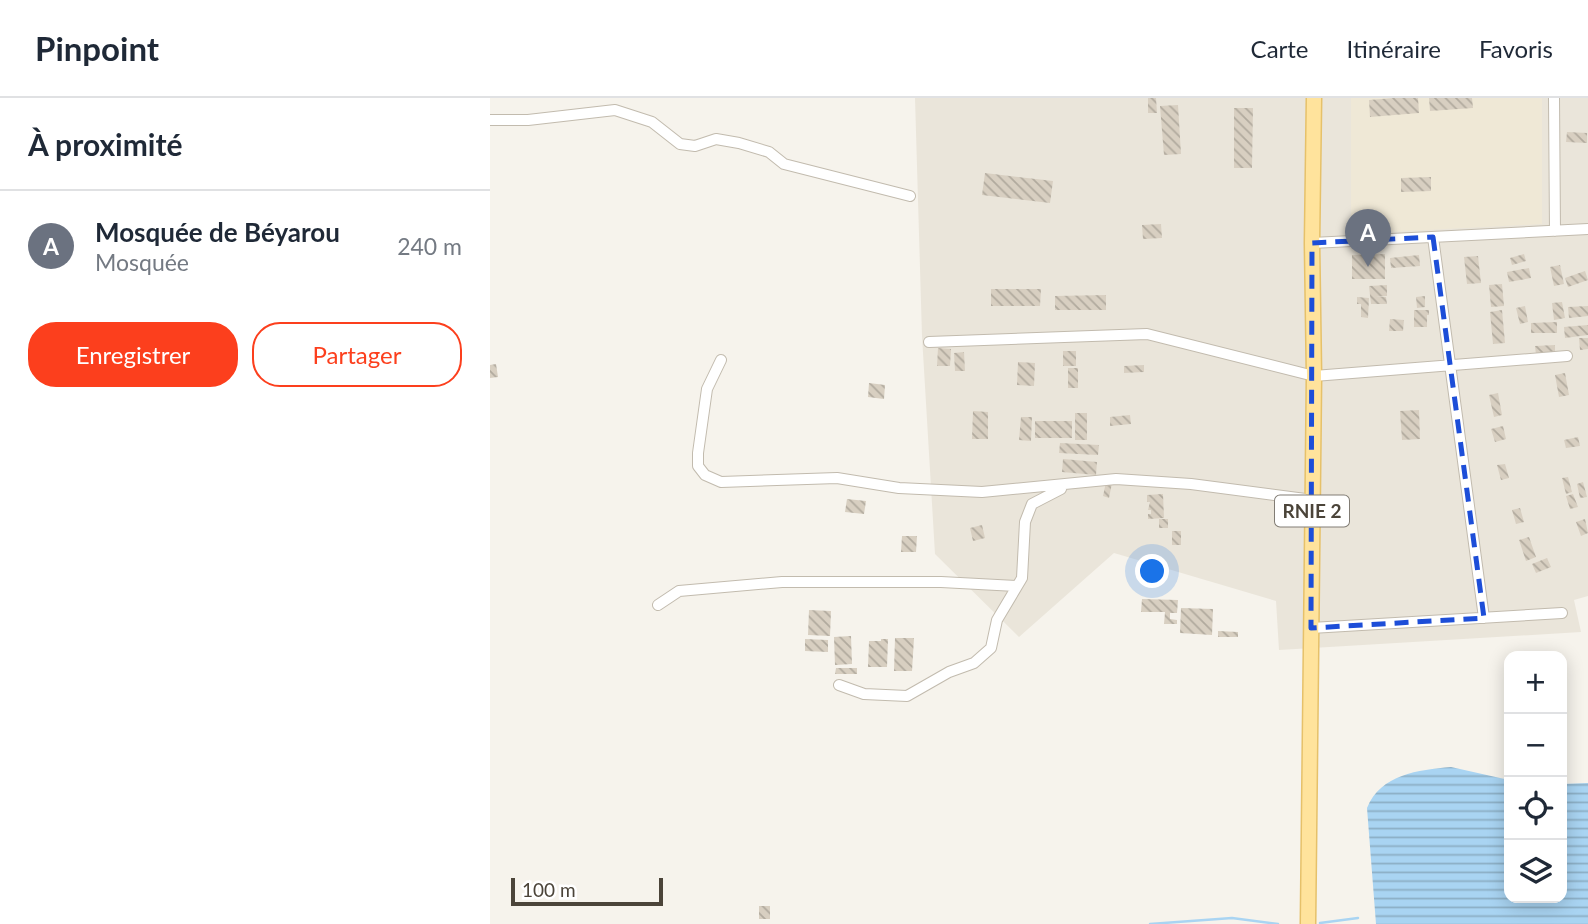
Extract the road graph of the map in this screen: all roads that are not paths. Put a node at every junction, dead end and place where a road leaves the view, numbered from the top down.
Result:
1 (1314, 98) edge
2 (1554, 98) edge
3 (490, 120) edge
4 (910, 196) dead end
5 (1588, 229) edge
6 (1555, 231) junction
7 (1433, 237) junction
8 (1312, 243) junction
9 (929, 342) dead end
10 (1567, 356) dead end
11 (721, 360) dead end
12 (1450, 365) junction
13 (1314, 376) junction
14 (1075, 484) junction
15 (1312, 500) junction
16 (1016, 586) junction
17 (658, 605) dead end
18 (1562, 613) dead end
19 (1484, 618) junction
20 (1311, 628) junction
21 (839, 685) dead end
22 (1308, 924) edge

1 - 8 main road, RNIE 2
2 - 6 street
3 - 4 street
5 - 6 street
6 - 7 street
7 - 8 street
7 - 12 street
8 - 13 main road, RNIE 2
9 - 13 street
10 - 12 street
11 - 14 street
12 - 13 street
12 - 19 street
13 - 15 main road, RNIE 2
14 - 15 street
14 - 16 street
15 - 20 main road, RNIE 2
16 - 17 street
16 - 21 street
18 - 19 street
19 - 20 street
20 - 22 main road, RNIE 2

